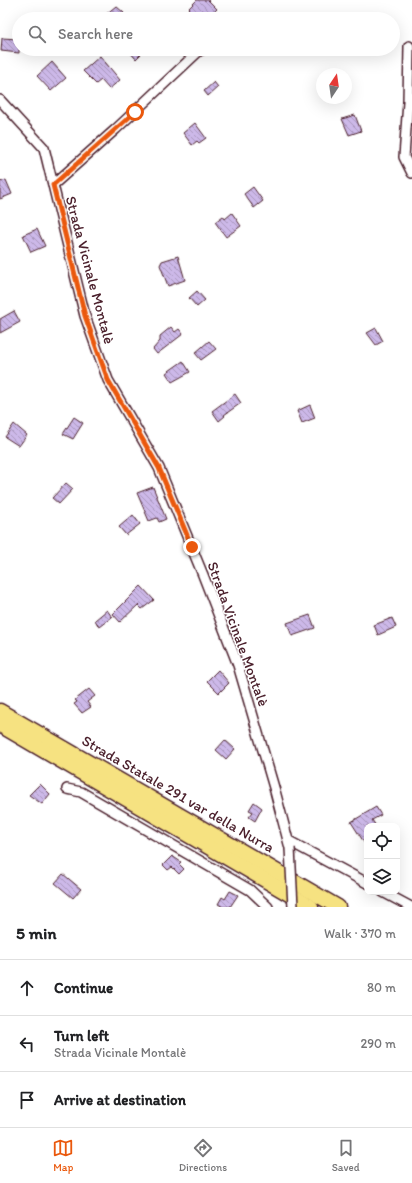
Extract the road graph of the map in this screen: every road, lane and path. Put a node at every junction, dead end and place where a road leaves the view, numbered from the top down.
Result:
1 (409, 46) dead end
2 (194, 56) edge
3 (0, 100) edge
4 (411, 170) edge
5 (53, 185) junction
6 (0, 711) edge
7 (0, 725) edge
8 (67, 789) dead end
9 (289, 844) junction
10 (364, 882) edge
11 (389, 895) edge
12 (268, 907) edge
13 (294, 907) edge
14 (311, 907) edge
15 (338, 907) edge
16 (411, 907) edge

1 - 4 street
2 - 5 street
3 - 5 street, Strada Vicinale Montalè
5 - 9 street, Strada Vicinale Montalè
6 - 15 highway, Strada Statale 291 var della Nurra
7 - 14 highway, Strada Statale 291 var della Nurra
8 - 12 street
9 - 10 street
9 - 13 street, Strada Vicinale Montalè, bridge
11 - 16 street

